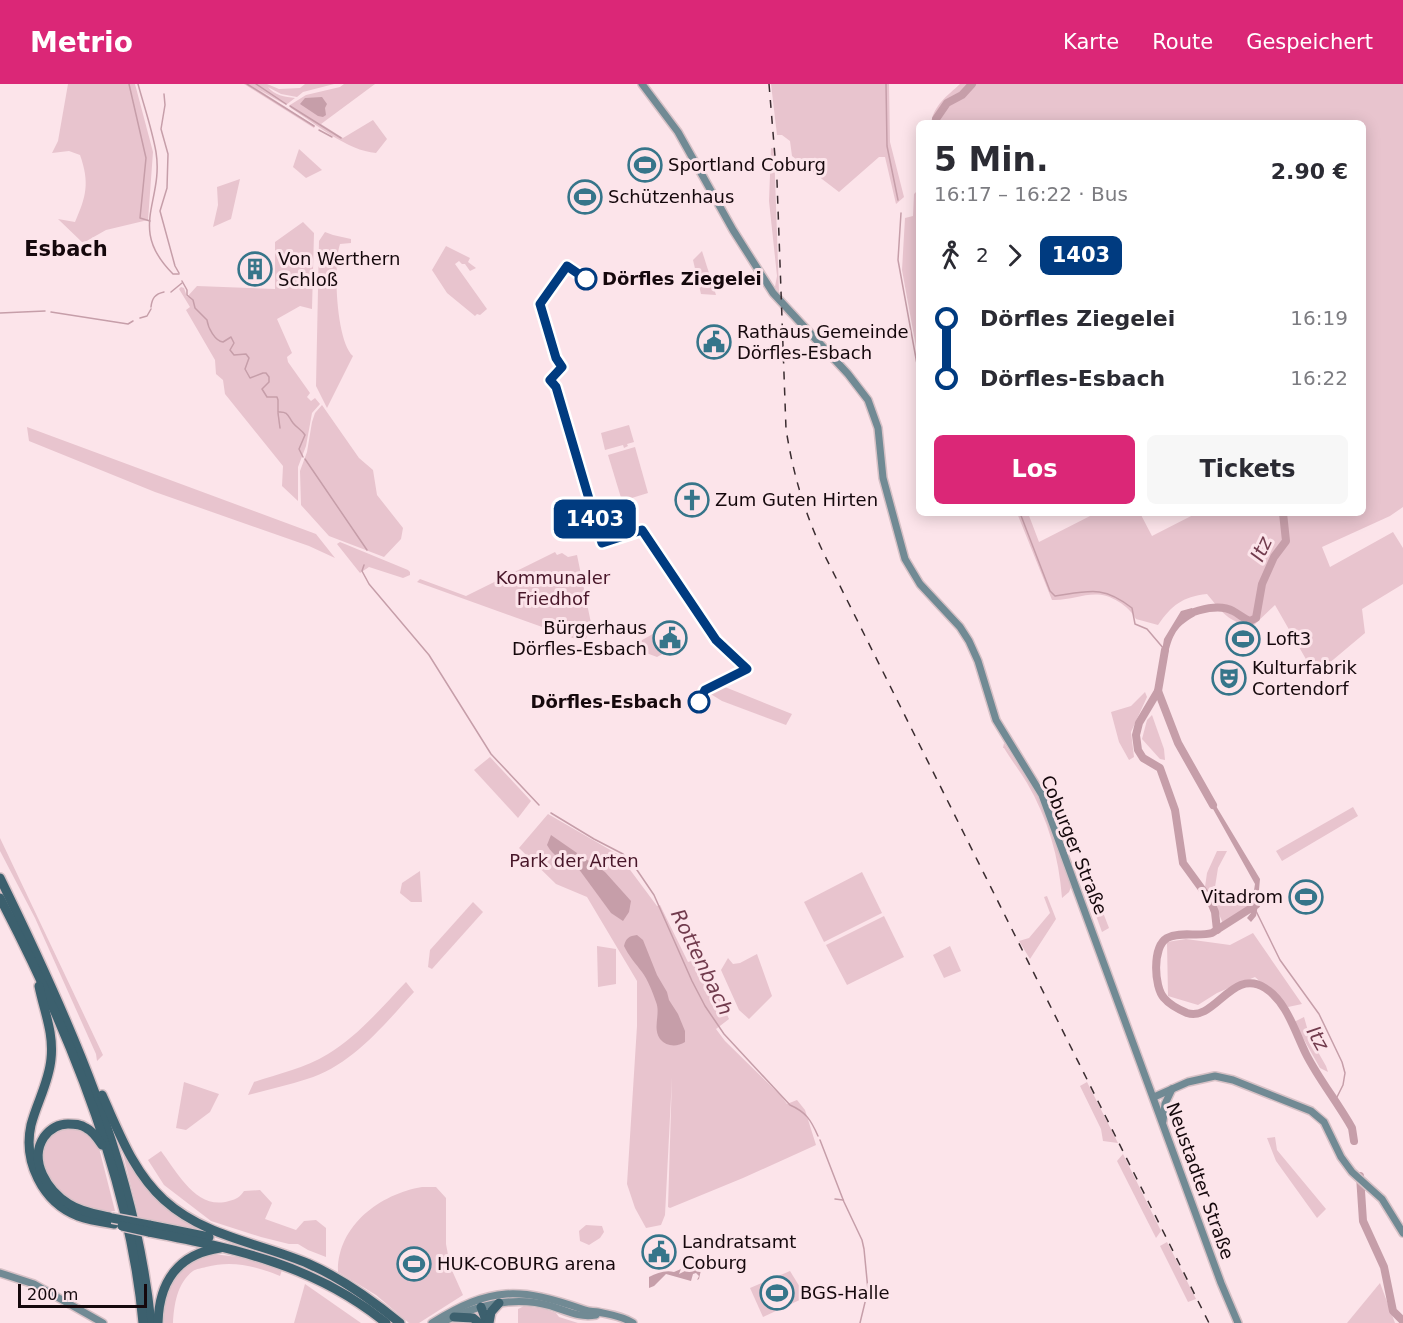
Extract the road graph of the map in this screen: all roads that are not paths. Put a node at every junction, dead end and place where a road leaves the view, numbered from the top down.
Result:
1 (642, 84) edge
2 (0, 878) edge
3 (0, 897) edge
4 (35, 966) junction
5 (1135, 1049) joint
6 (80, 1053) junction
7 (1174, 1087) junction
8 (1154, 1097) junction
9 (1163, 1125) junction
10 (107, 1150) junction
11 (113, 1221) junction
12 (149, 1228) junction
13 (1403, 1233) edge
14 (255, 1247) junction
15 (231, 1248) junction
16 (0, 1273) edge
17 (499, 1303) junction
18 (476, 1305) junction
19 (602, 1313) junction
20 (454, 1317) junction
21 (103, 1323) edge
22 (143, 1323) edge
23 (151, 1323) edge
24 (158, 1323) edge
25 (386, 1323) edge
26 (400, 1323) edge
27 (432, 1323) edge
28 (441, 1323) edge
29 (480, 1323) edge
30 (488, 1323) edge
31 (633, 1323) edge
32 (1238, 1323) edge

1 - 5 street, Coburger Straße
2 - 6 highway
3 - 4 highway
4 - 10 highway
4 - 11 highway
5 - 8 street, Neustadter Straße
6 - 14 highway
6 - 23 highway
7 - 8 street
7 - 9 street
7 - 13 street
8 - 9 street, Neustadter Straße
9 - 32 street, Neustadter Straße
10 - 11 highway
10 - 22 highway
11 - 12 highway, bridge
12 - 14 highway
12 - 15 highway
14 - 26 highway
15 - 24 highway
15 - 25 highway
16 - 21 street
17 - 18 street
17 - 19 street
17 - 30 highway
18 - 19 street
18 - 20 street
18 - 27 street
18 - 29 highway
18 - 30 highway
19 - 31 street
20 - 28 street
20 - 29 highway

